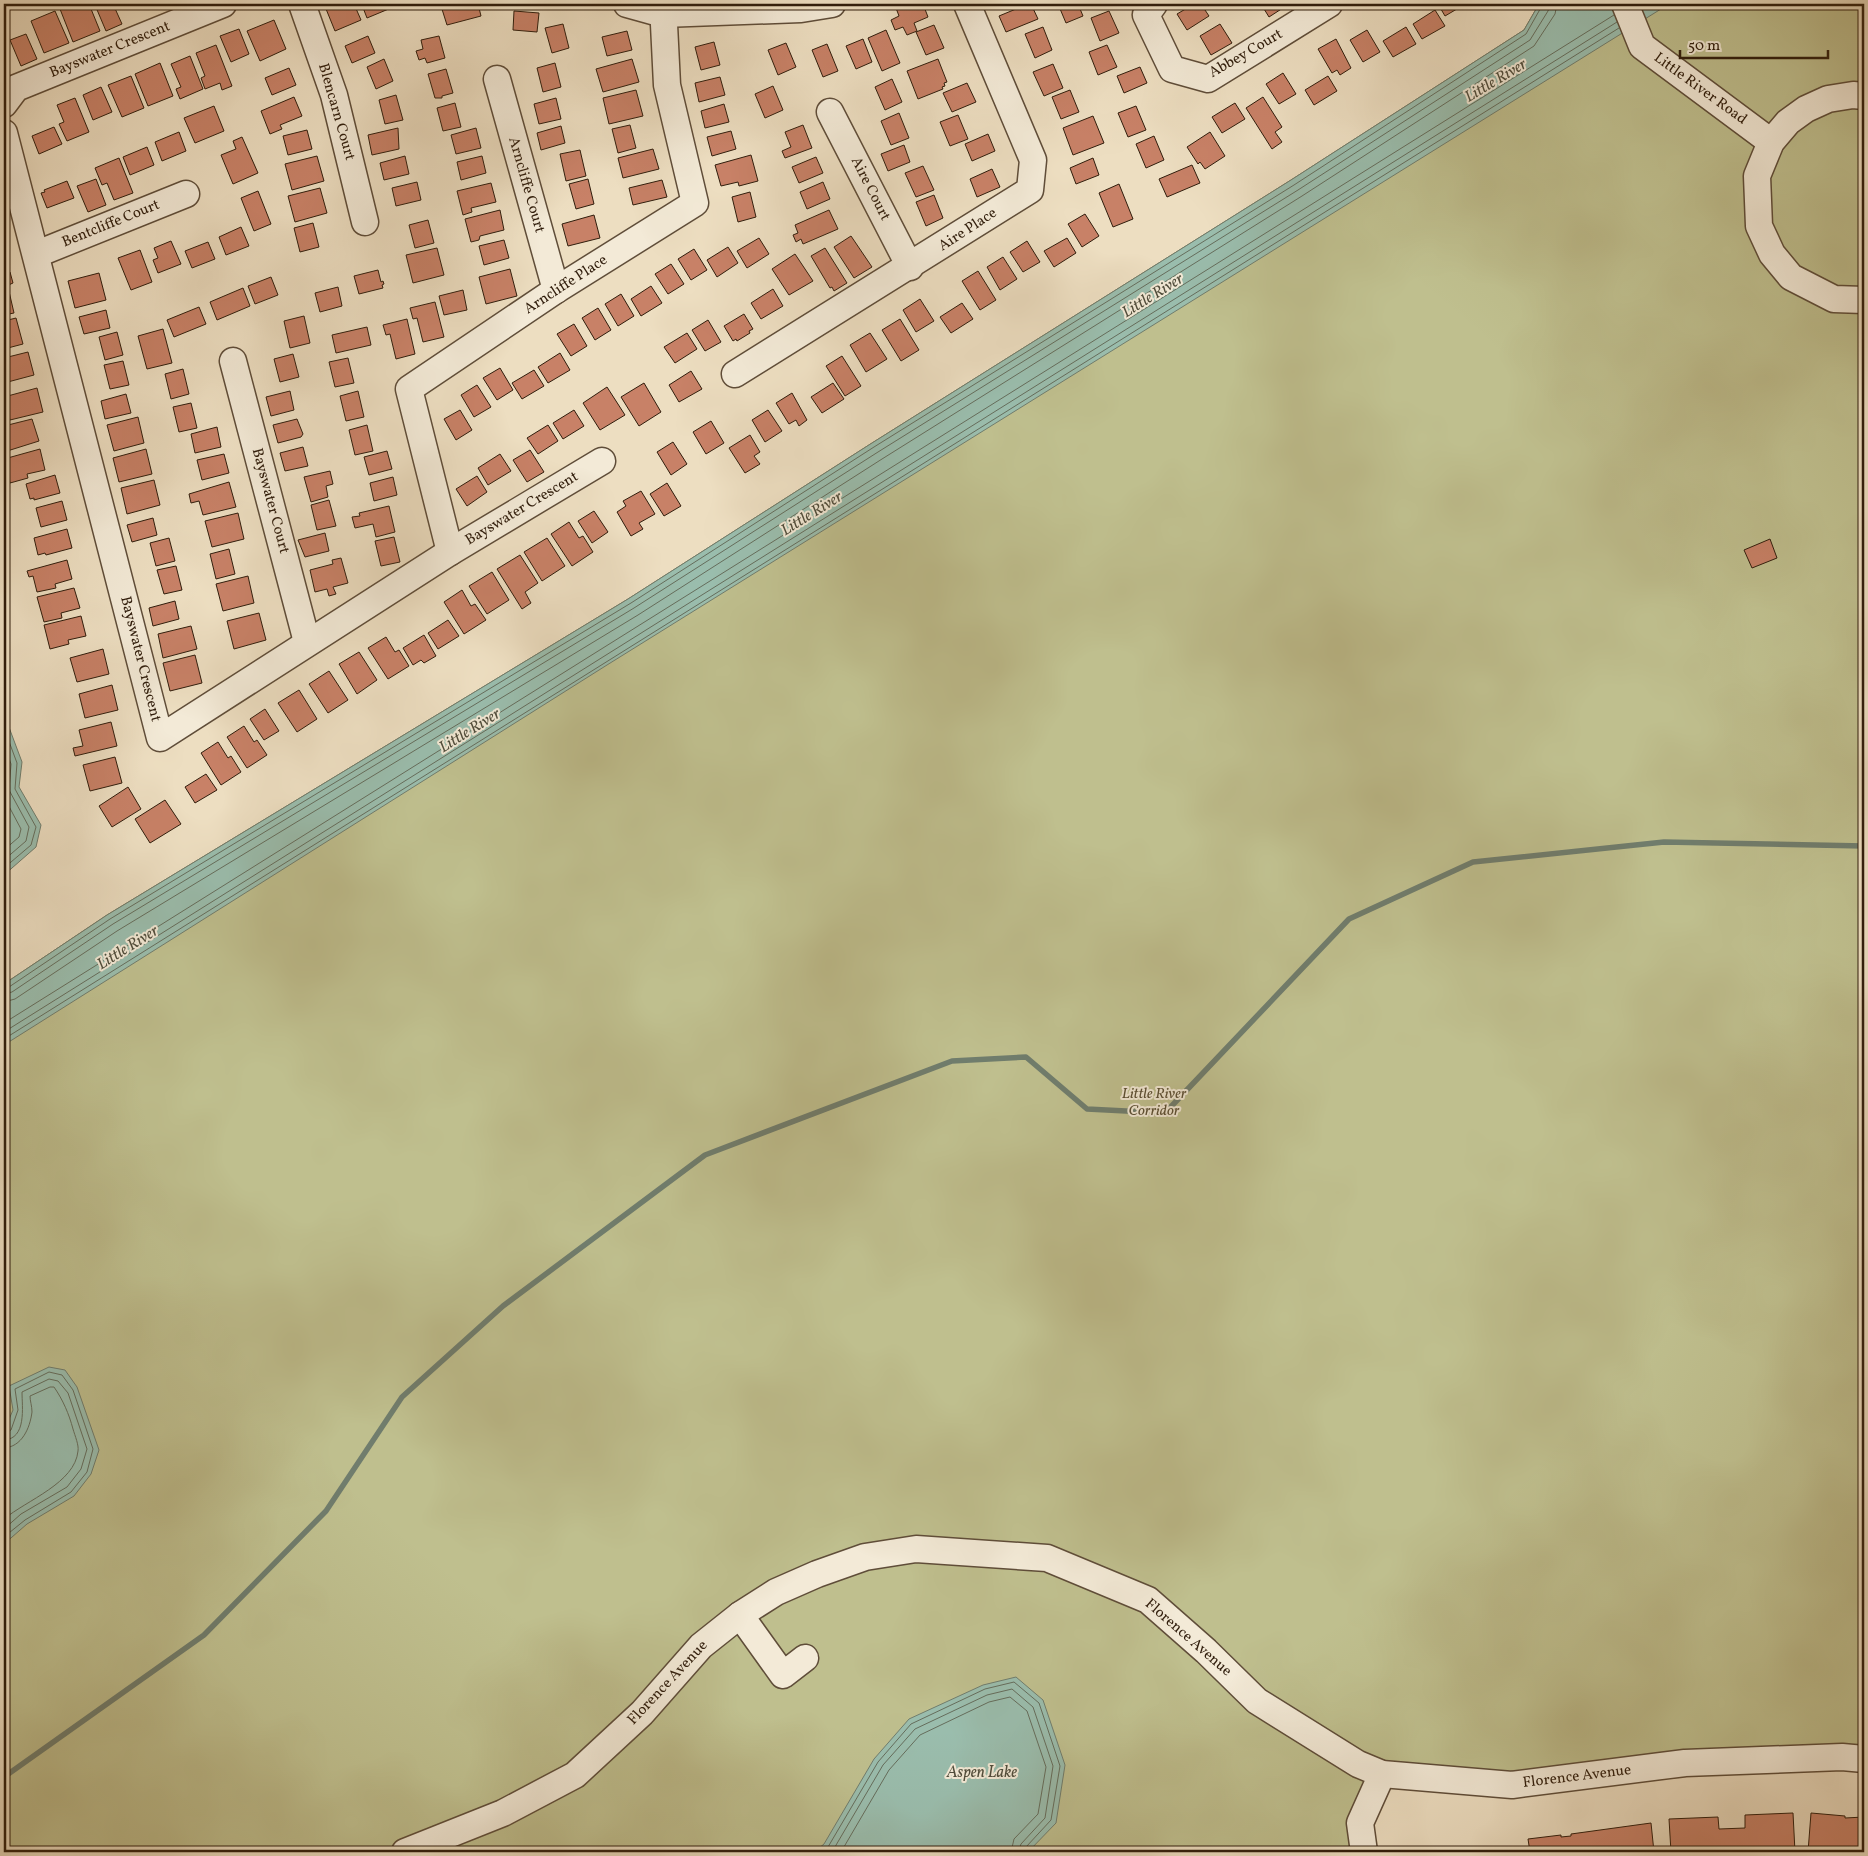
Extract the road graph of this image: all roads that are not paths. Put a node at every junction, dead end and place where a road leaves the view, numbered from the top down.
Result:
1 (223, 4) edge
2 (302, 4) edge
3 (627, 4) edge
4 (832, 4) edge
5 (967, 4) edge
6 (1154, 4) edge
7 (1329, 4) edge
8 (1625, 4) edge
9 (663, 9) edge
10 (497, 79) dead end
11 (1864, 96) edge
12 (4, 104) edge
13 (830, 112) dead end
14 (4, 133) edge
15 (1772, 142) junction
16 (186, 194) dead end
17 (365, 222) dead end
18 (37, 254) junction
19 (910, 267) junction
20 (556, 290) junction
21 (1864, 300) edge
22 (232, 361) dead end
23 (735, 374) dead end
24 (602, 461) dead end
25 (450, 552) junction
26 (307, 642) junction
27 (740, 1615) junction
28 (805, 1658) dead end
29 (1864, 1760) edge
30 (1382, 1774) junction
31 (405, 1852) edge
32 (1364, 1852) edge

1 - 12 street, Bayswater Crescent
2 - 17 street, Blencarn Court
3 - 9 street
4 - 9 street
5 - 19 street, Aire Place
6 - 7 street, Abbey Court
8 - 15 street, Little River Road
9 - 20 street, Arncliffe Place
10 - 20 street, Arncliffe Court
11 - 15 street
13 - 19 street, Aire Court
14 - 18 street, Bayswater Crescent
15 - 21 street
16 - 18 street, Bentcliffe Court
18 - 26 street, Bayswater Crescent
19 - 23 street, Aire Place
20 - 25 street, Arncliffe Place
22 - 26 street, Bayswater Court
24 - 25 street, Bayswater Crescent
25 - 26 street, Bayswater Crescent
27 - 28 street
27 - 30 street, Florence Avenue
27 - 31 street, Florence Avenue
29 - 30 street, Florence Avenue
30 - 32 street

